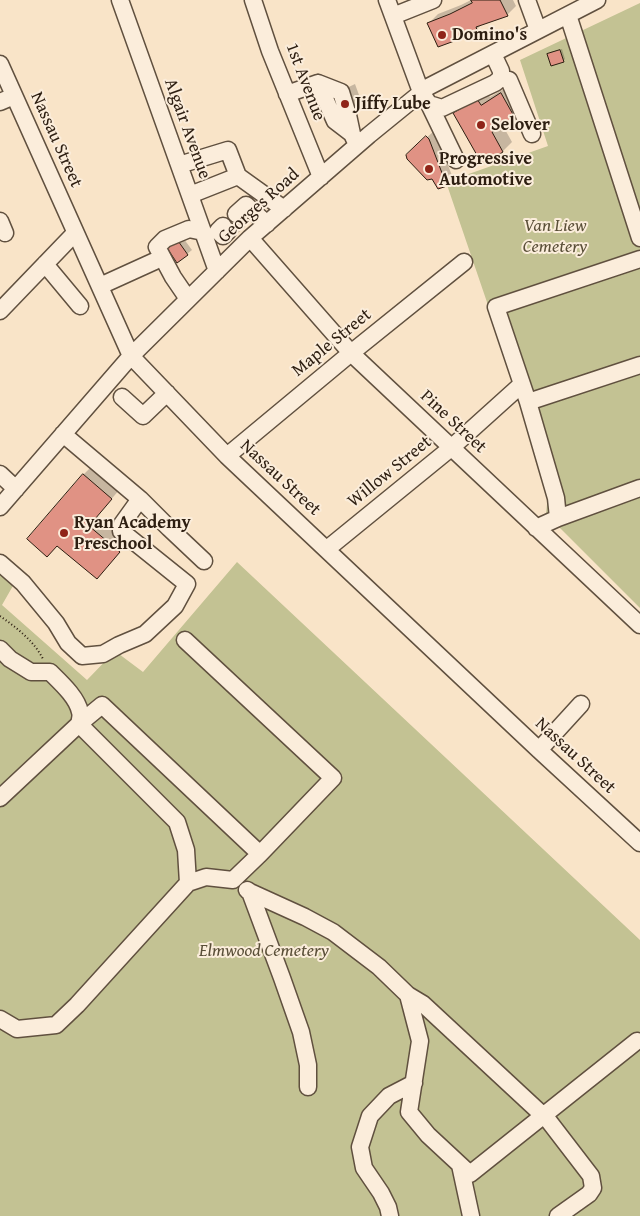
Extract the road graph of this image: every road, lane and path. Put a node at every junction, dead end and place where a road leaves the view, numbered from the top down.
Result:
1 (120, 0) edge
2 (253, 0) edge
3 (387, 0) edge
4 (433, 0) edge
5 (527, 0) edge
6 (597, 0) edge
7 (568, 15) junction
8 (393, 16) junction
9 (538, 30) junction
10 (493, 54) junction
11 (0, 64) edge
12 (502, 78) junction
13 (288, 94) junction
14 (425, 98) junction
15 (7, 99) edge
16 (532, 134) dead end
17 (355, 140) junction
18 (456, 160) dead end
19 (179, 166) junction
20 (238, 176) junction
21 (321, 177) junction
22 (190, 195) junction
23 (284, 209) junction
24 (243, 215) dead end
25 (267, 224) junction
26 (224, 230) tunnel mouth
27 (75, 232) junction
28 (205, 238) junction
29 (250, 238) junction
30 (640, 238) edge
31 (640, 259) edge
32 (155, 261) dead end
33 (464, 262) dead end
34 (45, 264) junction
35 (217, 270) junction
36 (100, 286) junction
37 (188, 299) junction
38 (80, 306) dead end
39 (0, 311) edge
40 (350, 353) junction
41 (131, 356) junction
42 (640, 365) edge
43 (522, 384) junction
44 (167, 393) junction
45 (122, 397) dead end
46 (528, 402) junction
47 (63, 434) junction
48 (451, 448) junction
49 (227, 456) junction
50 (0, 474) edge
51 (640, 488) edge
52 (16, 489) junction
53 (140, 499) junction
54 (0, 507) edge
55 (558, 518) junction
56 (536, 528) junction
57 (327, 549) junction
58 (204, 561) dead end
59 (0, 563) edge
60 (0, 616) edge
61 (640, 625) edge
62 (185, 640) dead end
63 (0, 649) edge
64 (50, 672) junction
65 (581, 704) dead end
66 (80, 724) junction
67 (539, 750) junction
68 (0, 798) edge
69 (640, 844) edge
70 (260, 854) junction
71 (233, 880) junction
72 (188, 883) junction
73 (250, 892) junction
74 (408, 995) junction
75 (0, 1019) edge
76 (637, 1041) dead end
77 (414, 1084) junction
78 (308, 1087) dead end
79 (544, 1116) junction
80 (460, 1165) junction
81 (390, 1216) edge
82 (471, 1216) edge
83 (558, 1216) edge

1 - 19 street, Algair Avenue
2 - 13 street, 1st Avenue
3 - 8 street
4 - 8 street
5 - 9 street
6 - 7 street, Georges Road
7 - 9 street, Georges Road
7 - 30 street
8 - 14 street
9 - 10 street, Georges Road
10 - 12 street
10 - 14 street, Georges Road
11 - 15 street, Nassau Street
12 - 14 street
12 - 16 street
13 - 17 street
13 - 21 street, 1st Avenue
14 - 17 street, Georges Road
14 - 18 street
15 - 27 street, Nassau Street
17 - 21 street, Georges Road
19 - 20 street
19 - 22 street, Algair Avenue
20 - 22 street
20 - 23 street
21 - 23 street, Georges Road
22 - 28 street, Algair Avenue
23 - 25 street, Georges Road
24 - 25 street
25 - 29 street, Georges Road
26 - 28 street
27 - 34 street
27 - 36 street, Nassau Street
28 - 35 street, Algair Avenue
28 - 37 street
29 - 35 street, Georges Road
29 - 40 street, Pine Street
31 - 43 street
32 - 36 street
33 - 40 street, Maple Street
34 - 38 street
34 - 39 street
35 - 37 street, Georges Road
36 - 41 street, Nassau Street
37 - 41 street, Georges Road
40 - 48 street, Pine Street
40 - 49 street, Maple Street
41 - 44 street, Nassau Street
41 - 47 street, Georges Road
42 - 46 street
43 - 46 street
43 - 48 street, Willow Street
44 - 45 street
44 - 49 street, Nassau Street
46 - 55 street
47 - 52 street, Georges Road
47 - 53 street
48 - 56 street, Pine Street
48 - 57 street, Willow Street
49 - 57 street, Nassau Street
50 - 52 street
51 - 55 street
52 - 54 street, Georges Road
53 - 58 street
53 - 59 street
55 - 56 street
56 - 61 street, Pine Street
57 - 67 street, Nassau Street
60 - 64 path
62 - 70 street
63 - 64 street
64 - 66 street
65 - 67 street
66 - 68 street
66 - 70 street
66 - 72 street
67 - 69 street, Nassau Street
70 - 71 street
71 - 72 street
71 - 73 street
72 - 75 street
73 - 74 street
73 - 78 street
74 - 77 street
74 - 79 street
76 - 79 street
77 - 80 street
77 - 81 street
79 - 80 street
79 - 83 street
80 - 82 street

